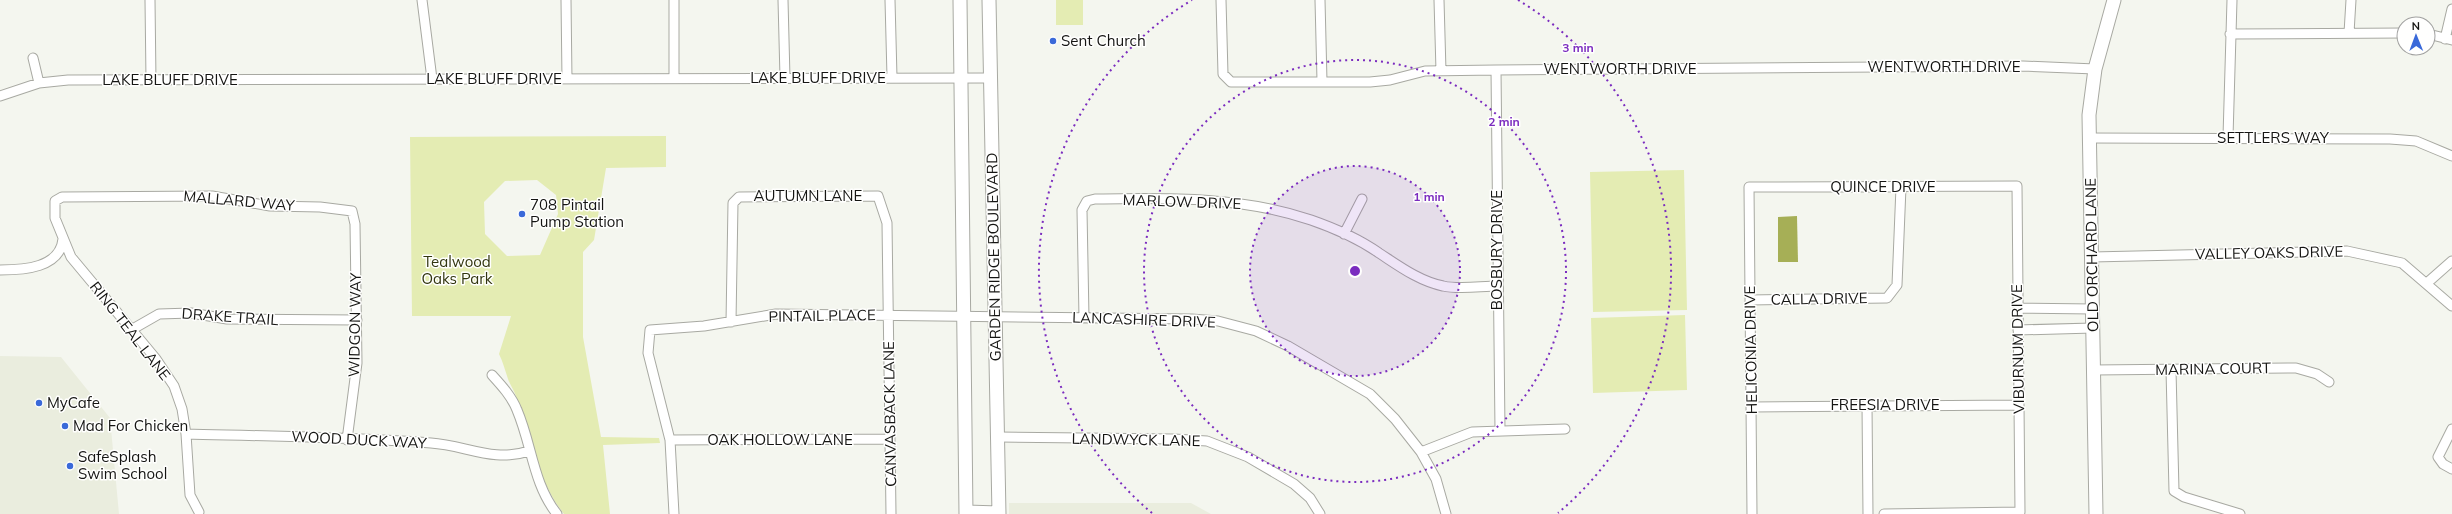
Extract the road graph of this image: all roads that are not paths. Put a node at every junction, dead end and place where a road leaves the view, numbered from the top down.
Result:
1 (150, 0) edge
2 (422, 0) edge
3 (566, 0) edge
4 (674, 0) edge
5 (783, 0) edge
6 (890, 0) edge
7 (960, 0) edge
8 (989, 0) edge
9 (1221, 0) edge
10 (1320, 0) edge
11 (1439, 0) edge
12 (2114, 0) edge
13 (2232, 0) edge
14 (2351, 0) edge
15 (2452, 9) edge
16 (2349, 33) junction
17 (2396, 33) edge
18 (2230, 34) junction
19 (2436, 36) edge
20 (2449, 39) edge
21 (33, 58) dead end
22 (2095, 69) junction
23 (1496, 70) junction
24 (1441, 71) junction
25 (962, 76) junction
26 (892, 77) junction
27 (674, 78) junction
28 (784, 78) junction
29 (989, 78) junction
30 (567, 79) junction
31 (151, 80) junction
32 (432, 80) junction
33 (1322, 81) junction
34 (40, 83) junction
35 (0, 96) edge
36 (2228, 137) junction
37 (2090, 138) junction
38 (2452, 156) edge
39 (1750, 186) joint
40 (2017, 186) joint
41 (1901, 187) junction
42 (878, 196) joint
43 (1362, 199) dead end
44 (55, 202) joint
45 (352, 211) joint
46 (1344, 234) junction
47 (63, 236) junction
48 (2092, 257) junction
49 (2452, 261) edge
50 (0, 270) edge
51 (2428, 283) junction
52 (1498, 286) junction
53 (1750, 300) junction
54 (2452, 306) edge
55 (2018, 308) junction
56 (2093, 308) junction
57 (888, 315) junction
58 (964, 315) junction
59 (995, 316) junction
60 (1084, 318) junction
61 (357, 320) junction
62 (731, 322) junction
63 (2093, 328) junction
64 (131, 330) junction
65 (2018, 330) junction
66 (2094, 370) junction
67 (2171, 370) junction
68 (492, 375) dead end
69 (2329, 382) dead end
70 (1867, 405) junction
71 (2019, 405) junction
72 (1752, 407) junction
73 (1565, 429) dead end
74 (2452, 429) edge
75 (1500, 430) junction
76 (186, 434) junction
77 (999, 437) junction
78 (890, 439) junction
79 (347, 440) junction
80 (670, 440) junction
81 (529, 451) junction
82 (1421, 452) junction
83 (2452, 469) edge
84 (199, 512) dead end
85 (966, 513) edge
86 (557, 514) edge
87 (674, 514) edge
88 (891, 514) edge
89 (999, 514) edge
90 (1320, 514) edge
91 (1446, 514) edge
92 (1752, 514) edge
93 (1868, 514) edge
94 (1884, 514) edge
95 (2096, 514) edge
96 (2240, 514) edge

1 - 31 street
2 - 32 street
3 - 30 street
4 - 27 street
5 - 28 street
6 - 26 street
7 - 25 main road, GARDEN RIDGE BOULEVARD
8 - 29 main road, GARDEN RIDGE BOULEVARD
9 - 33 street, WENTWORTH DRIVE
10 - 33 street
11 - 24 street
12 - 22 main road, OLD ORCHARD LANE
13 - 18 street
14 - 16 street
15 - 20 street
16 - 17 street
16 - 18 street
18 - 36 street
19 - 20 street
21 - 34 street
22 - 23 street, WENTWORTH DRIVE
22 - 37 main road, OLD ORCHARD LANE
23 - 24 street, WENTWORTH DRIVE
23 - 52 street, BOSBURY DRIVE
24 - 33 street, WENTWORTH DRIVE
25 - 26 street, LAKE BLUFF DRIVE
25 - 29 street, LAKE BLUFF DRIVE
25 - 58 main road, GARDEN RIDGE BOULEVARD
26 - 28 street, LAKE BLUFF DRIVE
27 - 28 street, LAKE BLUFF DRIVE
27 - 30 street, LAKE BLUFF DRIVE
29 - 59 main road, GARDEN RIDGE BOULEVARD
30 - 32 street, LAKE BLUFF DRIVE
31 - 32 street, LAKE BLUFF DRIVE
31 - 34 street, LAKE BLUFF DRIVE
34 - 35 street, LAKE BLUFF DRIVE
36 - 37 street, SETTLERS WAY
36 - 38 street, SETTLERS WAY
37 - 48 main road, OLD ORCHARD LANE
39 - 41 street, QUINCE DRIVE
39 - 53 street, HELICONIA DRIVE
40 - 41 street, QUINCE DRIVE
40 - 55 street, VIBURNUM DRIVE
41 - 53 street, CALLA DRIVE
42 - 57 street, CANVASBACK LANE
42 - 62 street, AUTUMN LANE
43 - 46 street
44 - 45 street, MALLARD WAY
44 - 47 street, RING TEAL LANE
45 - 61 street, WIDGON WAY
46 - 52 street, MARLOW DRIVE
46 - 60 street, MARLOW DRIVE
47 - 50 street
47 - 64 street, RING TEAL LANE
48 - 51 street, VALLEY OAKS DRIVE
48 - 56 main road, OLD ORCHARD LANE
49 - 51 street
51 - 54 street, VALLEY OAKS DRIVE
52 - 75 street, BOSBURY DRIVE
53 - 72 street, HELICONIA DRIVE
55 - 56 street
55 - 65 street, VIBURNUM DRIVE
56 - 63 main road, OLD ORCHARD LANE
57 - 58 street, PINTAIL PLACE
57 - 62 street, PINTAIL PLACE
57 - 78 street, CANVASBACK LANE
58 - 59 street, PINTAIL PLACE
58 - 85 main road, GARDEN RIDGE BOULEVARD
59 - 60 street, LANCASHIRE DRIVE
59 - 77 main road, GARDEN RIDGE BOULEVARD
60 - 82 street, LANCASHIRE DRIVE
61 - 64 street, DRAKE TRAIL
61 - 79 street, WIDGON WAY
62 - 80 street, PINTAIL PLACE
63 - 65 street
63 - 66 main road, OLD ORCHARD LANE
64 - 76 street, RING TEAL LANE
65 - 71 street, VIBURNUM DRIVE
66 - 67 street, MARINA COURT
66 - 95 main road, OLD ORCHARD LANE
67 - 69 street, MARINA COURT
67 - 96 street
68 - 81 street
70 - 71 street, FREESIA DRIVE
70 - 72 street, FREESIA DRIVE
70 - 93 street
71 - 94 street, VIBURNUM DRIVE
72 - 92 street, HELICONIA DRIVE
73 - 75 street
74 - 83 street
75 - 82 street
76 - 79 street, WOOD DUCK WAY
76 - 84 street, RING TEAL LANE
77 - 89 main road, GARDEN RIDGE BOULEVARD
77 - 90 street, LANDWYCK LANE
78 - 80 street, OAK HOLLOW LANE
78 - 88 street, CANVASBACK LANE
79 - 81 street, WOOD DUCK WAY
80 - 87 street
81 - 86 street
82 - 91 street, LANCASHIRE DRIVE
85 - 89 main road

